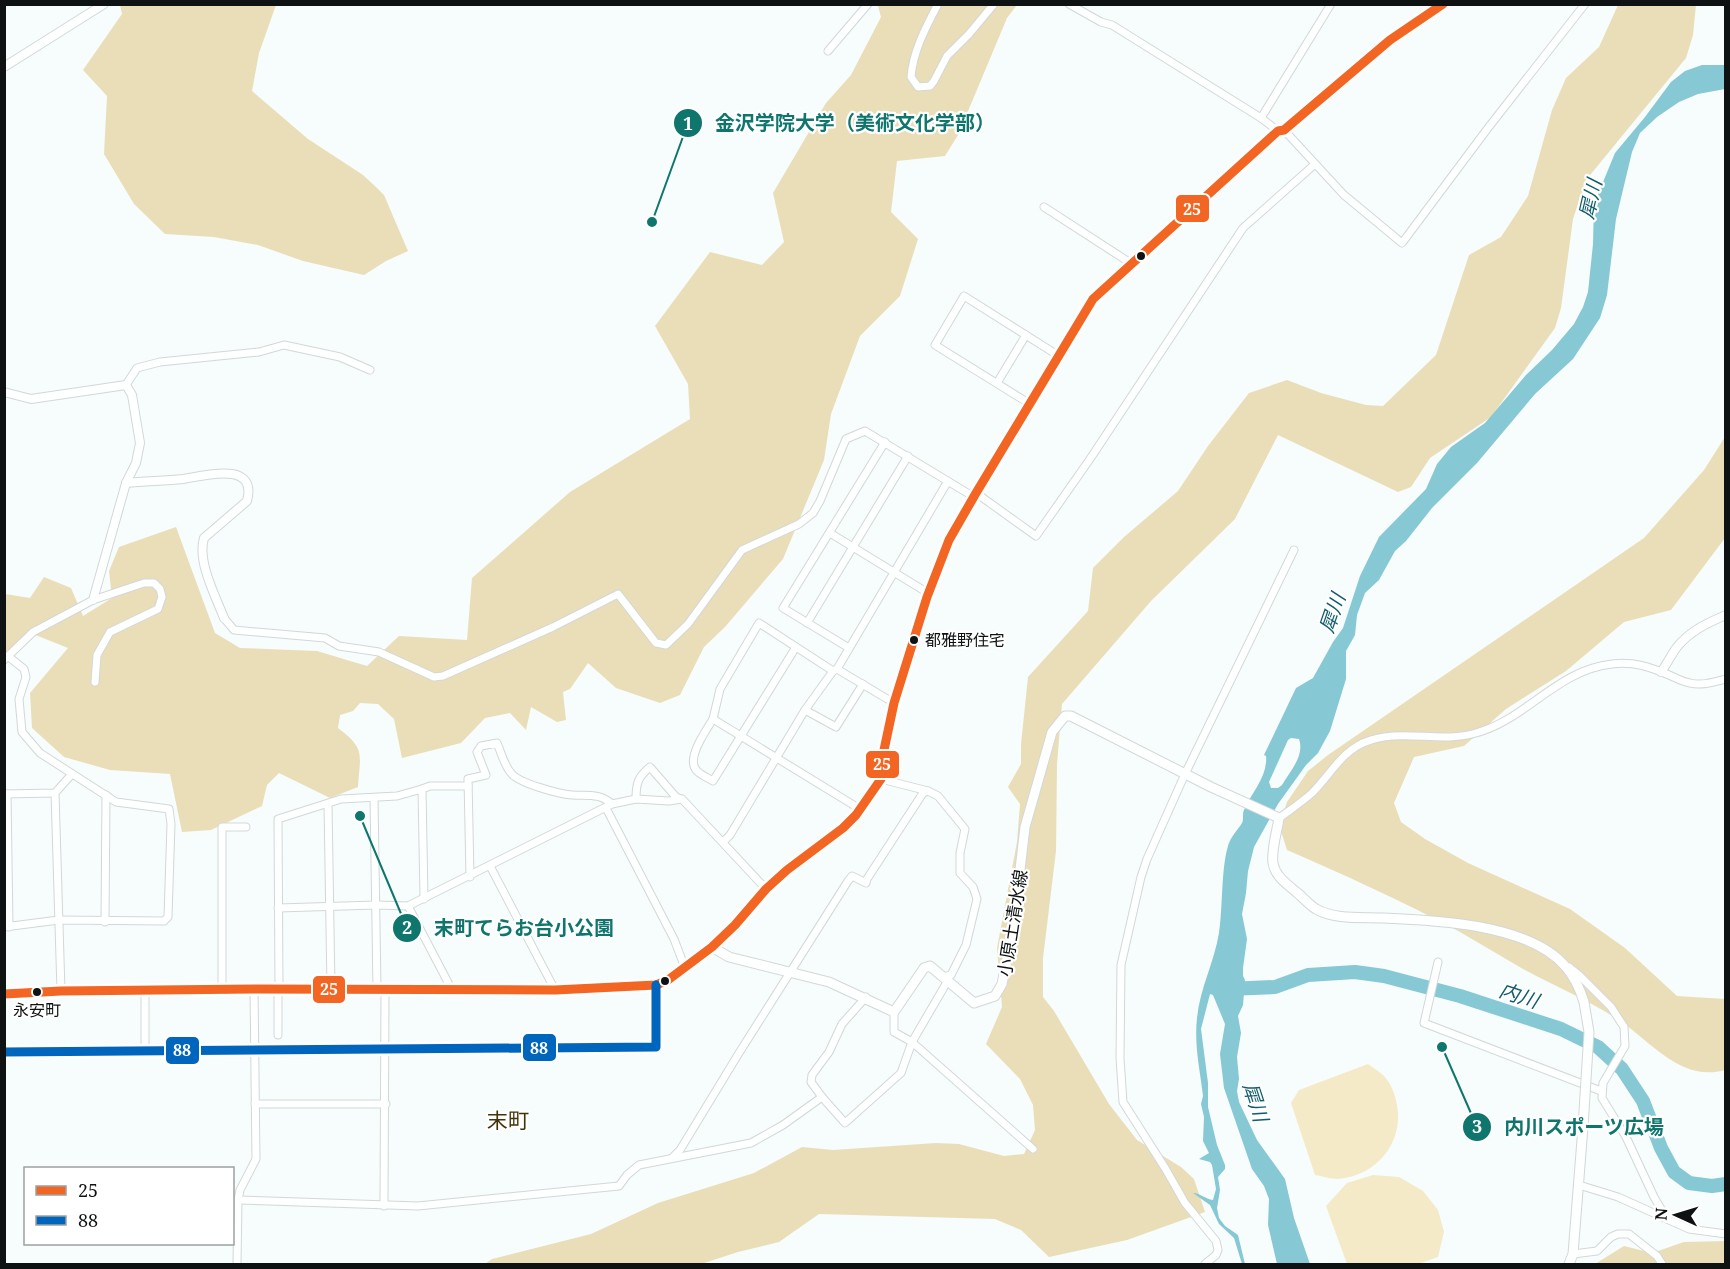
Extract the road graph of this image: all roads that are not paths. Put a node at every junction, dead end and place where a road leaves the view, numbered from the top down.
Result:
1 (104, 4) edge
2 (868, 4) edge
3 (938, 4) edge
4 (994, 4) edge
5 (1069, 4) edge
6 (1331, 4) edge
7 (1443, 4) edge
8 (1586, 4) edge
9 (828, 51) dead end
10 (4, 67) edge
11 (1261, 118) junction
12 (1281, 130) junction
13 (1314, 165) junction
14 (1044, 207) dead end
15 (1132, 264) junction
16 (1026, 335) junction
17 (1059, 356) junction
18 (370, 370) dead end
19 (997, 383) junction
20 (126, 385) junction
21 (4, 392) edge
22 (1030, 404) junction
23 (885, 442) junction
24 (908, 456) junction
25 (948, 482) junction
26 (126, 483) junction
27 (975, 495) junction
28 (830, 533) junction
29 (853, 547) junction
30 (1294, 550) dead end
31 (894, 572) junction
32 (928, 594) junction
33 (93, 600) junction
34 (1725, 615) edge
35 (224, 618) joint
36 (807, 623) junction
37 (796, 647) junction
38 (849, 648) junction
39 (7, 658) edge
40 (835, 670) junction
41 (1661, 672) junction
42 (1725, 679) edge
43 (94, 682) dead end
44 (862, 684) junction
45 (894, 703) junction
46 (806, 710) junction
47 (713, 719) junction
48 (741, 736) junction
49 (776, 759) junction
50 (72, 774) junction
51 (1185, 774) junction
52 (881, 779) junction
53 (468, 786) junction
54 (422, 789) junction
55 (928, 791) junction
56 (55, 793) junction
57 (6, 794) edge
58 (106, 795) junction
59 (374, 798) junction
60 (636, 798) junction
61 (682, 799) junction
62 (328, 804) junction
63 (609, 806) junction
64 (860, 809) junction
65 (1278, 817) junction
66 (246, 827) dead end
67 (723, 842) junction
68 (490, 866) junction
69 (470, 877) junction
70 (766, 889) junction
71 (424, 899) junction
72 (377, 905) junction
73 (329, 906) junction
74 (408, 906) junction
75 (278, 908) junction
76 (59, 920) junction
77 (105, 922) junction
78 (7, 927) edge
79 (712, 947) junction
80 (1438, 962) dead end
81 (1564, 965) junction
82 (685, 968) junction
83 (789, 972) junction
84 (945, 979) junction
85 (656, 985) junction
86 (331, 989) junction
87 (222, 990) junction
88 (254, 990) junction
89 (279, 990) junction
90 (381, 990) junction
91 (452, 990) junction
92 (555, 990) junction
93 (61, 991) junction
94 (145, 991) junction
95 (4, 993) edge
96 (866, 997) junction
97 (894, 1012) junction
98 (278, 1035) dead end
99 (912, 1042) junction
100 (384, 1048) junction
101 (255, 1049) junction
102 (145, 1050) junction
103 (4, 1052) edge
104 (1602, 1087) junction
105 (822, 1097) junction
106 (255, 1104) junction
107 (386, 1104) junction
108 (1033, 1149) dead end
109 (673, 1157) junction
110 (1579, 1185) junction
111 (238, 1200) junction
112 (384, 1206) junction
113 (1667, 1220) junction
114 (1725, 1234) edge
115 (1573, 1254) junction
116 (237, 1264) edge
117 (1205, 1264) edge
118 (1569, 1264) edge
119 (1662, 1264) edge

1 - 10 street
2 - 9 street
3 - 4 street
5 - 11 street
6 - 11 street
7 - 12 main road
8 - 13 street
11 - 12 street
12 - 13 street
12 - 15 main road
13 - 27 street
14 - 15 street
15 - 17 main road
16 - 17 street
16 - 19 street
16 - 19 street
17 - 22 main road
18 - 20 street
19 - 22 street
20 - 21 street
20 - 26 street
22 - 27 main road
23 - 24 street
23 - 28 street
23 - 35 street
24 - 25 street
24 - 29 street
25 - 27 street
25 - 31 street
26 - 33 street
26 - 35 street
27 - 32 main road
28 - 29 street
28 - 36 street
29 - 31 street
29 - 36 street
30 - 51 street
31 - 32 street
31 - 38 street
32 - 45 main road
33 - 39 street
33 - 43 street
34 - 41 street
36 - 38 street
37 - 40 street
37 - 47 street
37 - 48 street
38 - 40 street
39 - 50 street
40 - 44 street
40 - 46 street
41 - 42 street
41 - 65 street
44 - 45 street
44 - 46 street
45 - 52 main road
46 - 49 street
47 - 48 street
47 - 48 street
48 - 49 street
49 - 64 street
49 - 67 street
50 - 56 street
50 - 58 street
51 - 65 main road, 小原土清水線
51 - 84 main road, 小原土清水線
51 - 117 street
52 - 55 street
52 - 64 main road
53 - 54 street
53 - 63 street
53 - 69 street
54 - 59 street
54 - 71 street
55 - 83 street
55 - 84 street
56 - 57 street
56 - 76 street
57 - 78 street
58 - 77 street
58 - 77 street
59 - 62 street
59 - 72 street
60 - 61 street
60 - 61 street
60 - 63 street
61 - 67 street
62 - 73 street
62 - 75 street
63 - 68 street
63 - 82 street
64 - 70 main road
65 - 81 main road
66 - 87 street
67 - 70 street
68 - 69 street
68 - 92 street
69 - 71 street
70 - 79 main road
71 - 74 street
72 - 73 street
72 - 74 street
72 - 90 street
73 - 75 street
73 - 86 street
74 - 91 street
75 - 89 street
76 - 77 street
76 - 78 street
76 - 93 street
79 - 82 main road
79 - 83 main road
80 - 104 street
81 - 104 street
81 - 110 main road, bridge
82 - 85 main road
83 - 96 main road
83 - 109 street
84 - 97 main road, 小原土清水線
84 - 99 street
85 - 92 main road
85 - 100 street
86 - 89 main road
86 - 90 main road
87 - 88 main road
87 - 94 main road
88 - 89 main road
88 - 101 street
89 - 98 street
90 - 91 main road
90 - 100 street
91 - 92 main road
93 - 94 main road
93 - 95 main road
94 - 102 street
96 - 97 main road
96 - 105 street
97 - 99 street
99 - 105 street
99 - 108 street
100 - 101 street
100 - 107 street
101 - 102 street
101 - 106 street
102 - 103 street
104 - 113 street
105 - 109 street
106 - 107 street
106 - 111 street
107 - 112 street
109 - 112 street
110 - 113 street
110 - 115 main road
111 - 112 street
111 - 116 street
113 - 114 street
115 - 118 main road
115 - 119 street

